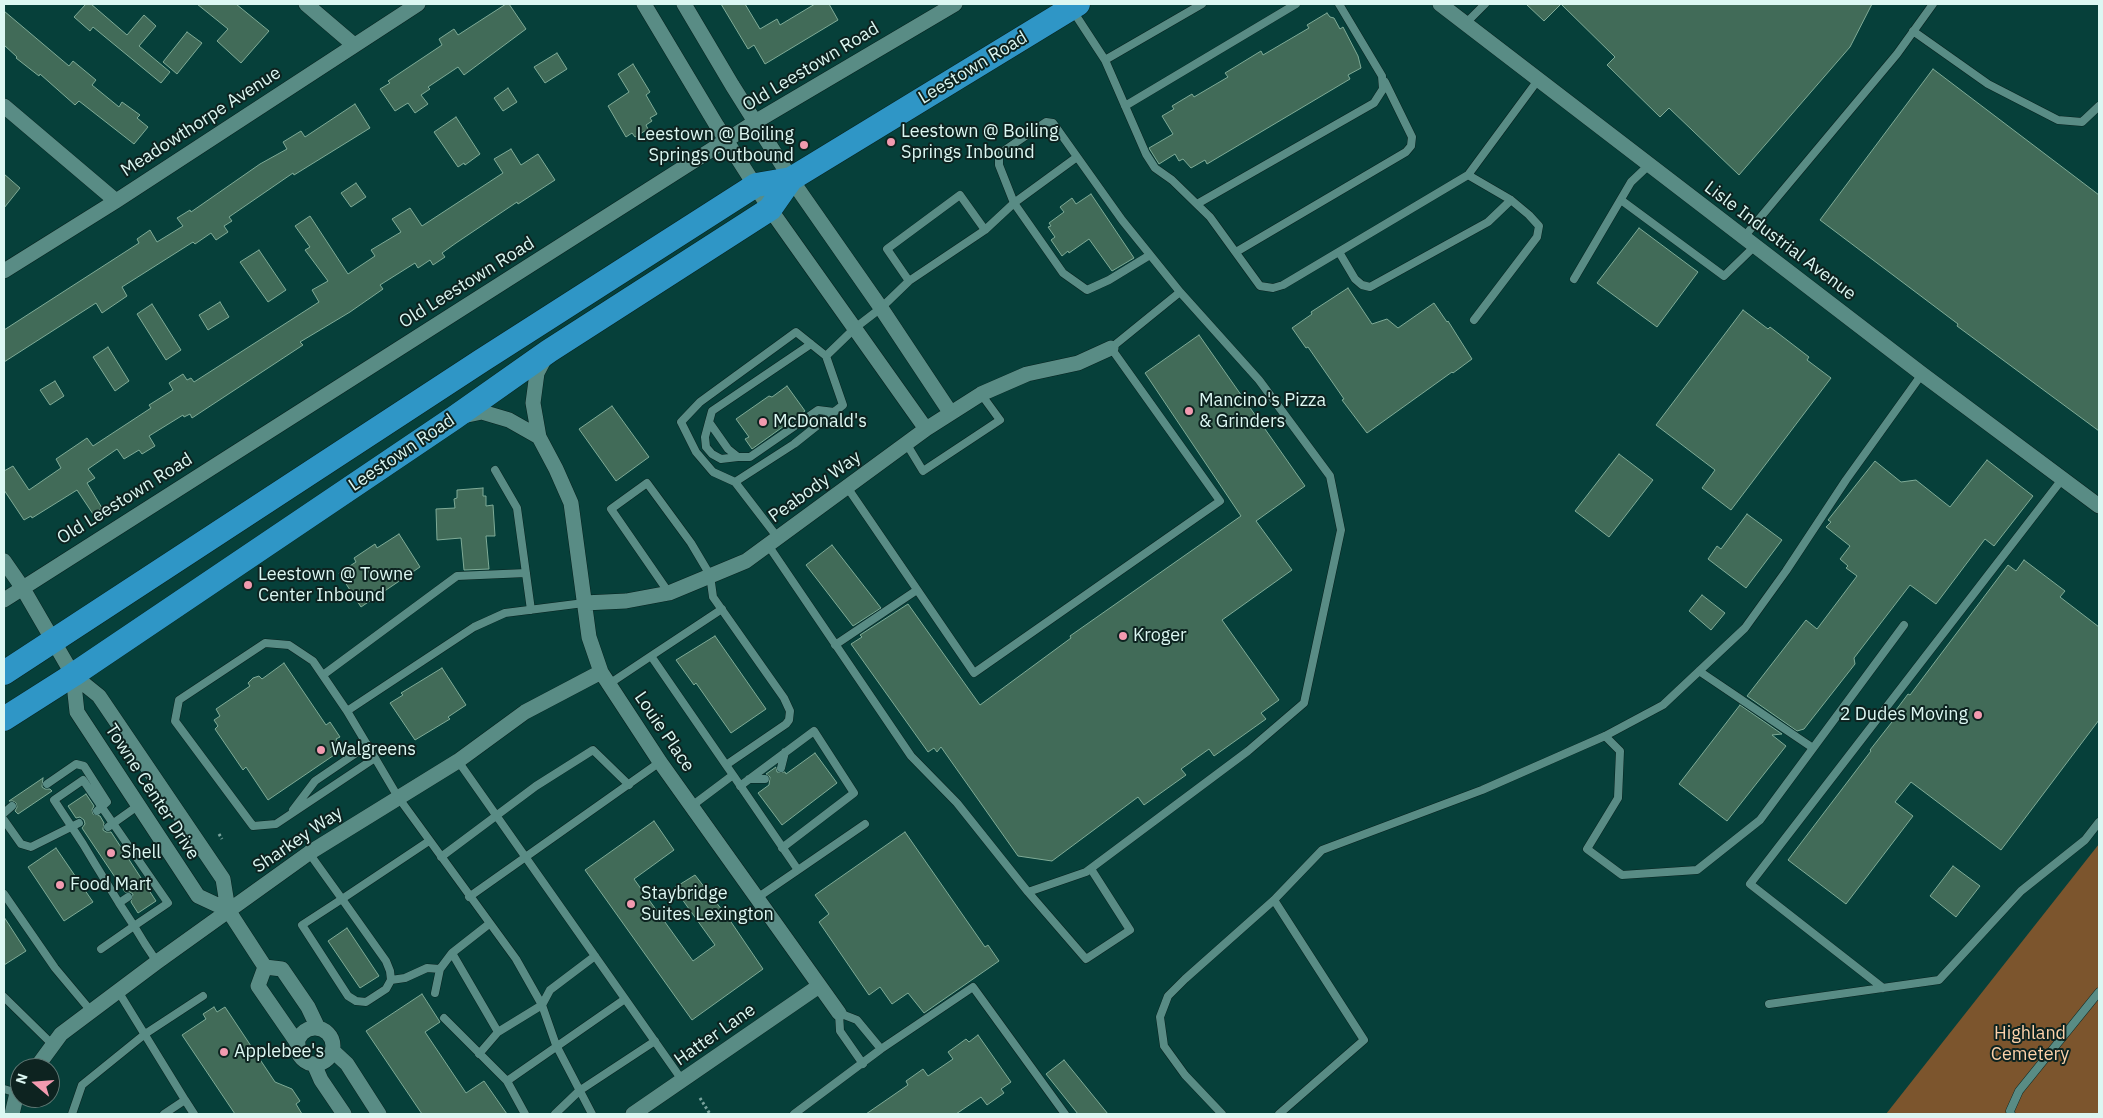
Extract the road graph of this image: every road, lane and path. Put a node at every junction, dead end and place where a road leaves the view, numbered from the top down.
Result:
1 (306, 4) edge
2 (418, 4) edge
3 (644, 4) edge
4 (684, 4) edge
5 (955, 4) edge
6 (1202, 4) edge
7 (1296, 4) edge
8 (1338, 4) edge
9 (1440, 4) edge
10 (1485, 4) edge
11 (1933, 4) edge
12 (1074, 6) edge
13 (1465, 24) junction
14 (1913, 31) junction
15 (354, 45) junction
16 (1105, 60) junction
17 (1382, 76) junction
18 (1538, 80) junction
19 (4, 106) edge
20 (1126, 106) junction
21 (2099, 106) edge
22 (755, 122) junction
23 (727, 140) junction
24 (1077, 157) junction
25 (1649, 165) junction
26 (1468, 175) junction
27 (791, 179) junction
28 (756, 185) junction
29 (1511, 200) junction
30 (1621, 200) junction
31 (116, 201) junction
32 (1014, 203) junction
33 (1197, 204) junction
34 (770, 209) junction
35 (985, 230) junction
36 (1750, 242) junction
37 (1236, 252) junction
38 (1339, 252) junction
39 (1150, 255) junction
40 (4, 271) edge
41 (1574, 279) dead end
42 (909, 281) junction
43 (1180, 292) junction
44 (881, 308) junction
45 (1474, 320) dead end
46 (855, 328) junction
47 (811, 344) junction
48 (1111, 348) junction
49 (549, 351) junction
50 (826, 356) junction
51 (1922, 374) junction
52 (981, 394) junction
53 (834, 412) junction
54 (950, 412) junction
55 (454, 418) junction
56 (709, 422) junction
57 (926, 429) junction
58 (539, 437) junction
59 (906, 443) junction
60 (738, 458) junction
61 (495, 470) dead end
62 (2063, 478) junction
63 (735, 482) junction
64 (847, 487) junction
65 (2099, 506) edge
66 (773, 541) junction
67 (4, 561) edge
68 (526, 573) junction
69 (710, 576) junction
70 (22, 587) junction
71 (917, 590) junction
72 (669, 593) junction
73 (4, 600) edge
74 (584, 603) junction
75 (722, 609) junction
76 (531, 610) junction
77 (1904, 624) dead end
78 (54, 641) junction
79 (835, 645) junction
80 (651, 656) junction
81 (1699, 671) junction
82 (4, 673) edge
83 (73, 675) junction
84 (323, 675) junction
85 (605, 678) junction
86 (347, 711) junction
87 (4, 719) edge
88 (1606, 736) junction
89 (368, 745) junction
90 (1813, 748) junction
91 (785, 752) junction
92 (375, 758) junction
93 (458, 761) junction
94 (660, 762) junction
95 (726, 764) junction
96 (781, 768) dead end
97 (733, 775) junction
98 (765, 778) dead end
99 (749, 780) junction
100 (47, 784) dead end
101 (629, 785) junction
102 (740, 786) junction
103 (398, 797) junction
104 (139, 805) junction
105 (693, 805) junction
106 (12, 806) dead end
107 (99, 810) junction
108 (4, 813) edge
109 (288, 815) junction
110 (496, 815) junction
111 (4, 820) edge
112 (2099, 822) edge
113 (865, 824) dead end
114 (76, 825) junction
115 (110, 825) junction
116 (219, 834) dead end
117 (90, 839) dead end
118 (222, 839) dead end
119 (429, 841) junction
120 (83, 844) junction
121 (782, 848) junction
122 (309, 853) junction
123 (441, 857) junction
124 (526, 857) junction
125 (103, 859) dead end
126 (95, 864) junction
127 (1091, 869) junction
128 (798, 870) junction
129 (114, 876) dead end
130 (106, 881) junction
131 (1028, 892) junction
132 (4, 894) edge
133 (128, 897) dead end
134 (469, 897) junction
135 (757, 898) junction
136 (342, 899) junction
137 (1274, 900) junction
138 (119, 903) junction
139 (228, 910) junction
140 (489, 924) junction
141 (134, 926) junction
142 (101, 949) dead end
143 (452, 952) junction
144 (595, 956) junction
145 (156, 962) junction
146 (265, 967) junction
147 (440, 969) junction
148 (391, 980) junction
149 (819, 986) junction
150 (1883, 988) junction
151 (118, 992) junction
152 (2099, 992) edge
153 (435, 993) dead end
154 (203, 996) dead end
155 (4, 997) edge
156 (626, 999) junction
157 (1769, 1004) dead end
158 (542, 1005) junction
159 (91, 1012) junction
160 (839, 1013) junction
161 (444, 1018) dead end
162 (318, 1028) junction
163 (498, 1032) junction
164 (145, 1034) junction
165 (655, 1041) junction
166 (298, 1044) junction
167 (53, 1045) junction
168 (556, 1045) junction
169 (881, 1049) junction
170 (333, 1051) junction
171 (479, 1054) junction
172 (43, 1058) edge
173 (314, 1064) junction
174 (863, 1064) junction
175 (506, 1080) junction
176 (682, 1080) junction
177 (579, 1092) junction
178 (700, 1098) dead end
179 (186, 1100) junction
180 (72, 1114) edge
181 (164, 1114) edge
182 (194, 1114) edge
183 (344, 1114) edge
184 (379, 1114) edge
185 (525, 1114) edge
186 (554, 1114) edge
187 (592, 1114) edge
188 (633, 1114) edge
189 (710, 1114) edge
190 (794, 1114) edge
191 (1065, 1114) edge
192 (1222, 1114) edge
193 (1279, 1114) edge
194 (2011, 1114) edge

1 - 15 street
2 - 15 street, Meadowthorpe Avenue
3 - 23 street
4 - 22 street
5 - 22 street, Old Leestown Road
6 - 16 lane
7 - 20 lane
8 - 17 lane
9 - 13 street, Lisle Industrial Avenue
10 - 13 lane
11 - 14 lane
12 - 16 lane
12 - 27 main road, Leestown Road
13 - 18 street, Lisle Industrial Avenue
14 - 21 lane
14 - 36 lane
15 - 31 street, Meadowthorpe Avenue
16 - 20 lane
17 - 33 lane
17 - 37 lane
18 - 25 street, Lisle Industrial Avenue
18 - 26 lane
19 - 31 street
20 - 33 lane
22 - 23 street, Old Leestown Road
22 - 27 street
23 - 28 street
23 - 70 street, Old Leestown Road
24 - 32 lane
24 - 32 lane
24 - 39 lane
25 - 30 lane
25 - 36 street, Lisle Industrial Avenue
26 - 29 lane
26 - 38 lane
27 - 28 main road, Leestown Road
27 - 34 main road, Leestown Road
27 - 44 street
28 - 34 street
28 - 78 main road, Leestown Road
29 - 38 lane
29 - 45 lane
30 - 36 lane
30 - 41 lane
31 - 40 street, Meadowthorpe Avenue
32 - 35 lane
32 - 39 lane
33 - 37 lane
34 - 46 street
34 - 49 main road, Leestown Road
35 - 42 lane
35 - 42 lane
36 - 51 street, Lisle Industrial Avenue
37 - 38 lane
39 - 43 lane
42 - 44 lane
43 - 48 lane
43 - 127 lane
44 - 46 lane
44 - 54 street
46 - 50 lane
46 - 57 street
47 - 50 lane
47 - 56 lane
47 - 63 lane
48 - 52 street, Peabody Way
48 - 71 lane
49 - 55 main road, Leestown Road
49 - 58 street, Louie Place
50 - 53 lane
51 - 62 street, Lisle Industrial Avenue
51 - 81 lane
52 - 54 street, Peabody Way
52 - 59 lane
53 - 60 lane
53 - 63 lane
54 - 57 street, Peabody Way
55 - 58 street
55 - 83 main road, Leestown Road
56 - 60 lane
56 - 60 lane
57 - 59 street, Peabody Way
58 - 74 street, Louie Place
59 - 64 street, Peabody Way
61 - 68 lane
62 - 65 street, Lisle Industrial Avenue
62 - 150 lane
63 - 66 lane
64 - 66 street, Peabody Way
64 - 71 lane
66 - 69 street, Peabody Way
66 - 79 lane
67 - 70 street, Towne Center Drive
68 - 76 lane
68 - 84 lane
69 - 72 street, Peabody Way
69 - 72 lane
69 - 75 lane
70 - 73 street, Old Leestown Road
70 - 78 street, Towne Center Drive
71 - 79 lane
72 - 74 street, Peabody Way
74 - 76 lane
74 - 85 street, Louie Place
75 - 80 lane
75 - 95 lane
76 - 86 lane
77 - 90 lane
78 - 82 main road, Leestown Road
78 - 83 street, Towne Center Drive
79 - 131 lane
80 - 85 lane
80 - 95 lane
81 - 88 lane
81 - 90 lane
83 - 87 main road, Leestown Road
83 - 104 street, Towne Center Drive
83 - 139 street, Towne Center Drive
84 - 86 lane
84 - 109 lane
85 - 93 street, Sharkey Way
85 - 94 street, Louie Place
86 - 89 lane
88 - 90 lane
88 - 137 lane
89 - 92 lane
89 - 109 lane
91 - 96 lane
91 - 99 lane
91 - 121 lane
92 - 103 lane
92 - 109 lane
93 - 103 street, Sharkey Way
93 - 110 lane
94 - 101 lane
94 - 105 street, Louie Place
95 - 97 lane
97 - 102 lane
97 - 105 lane
98 - 99 lane
99 - 102 lane
100 - 107 lane
101 - 110 lane
101 - 124 lane
102 - 121 lane
103 - 119 lane
103 - 122 street, Sharkey Way
104 - 115 lane
104 - 139 street, Towne Center Drive
105 - 135 street, Louie Place
106 - 108 lane
107 - 114 lane
107 - 115 lane
110 - 123 lane
110 - 124 lane
111 - 114 lane
112 - 150 lane
113 - 128 lane
114 - 120 lane
115 - 141 lane
116 - 118 path
117 - 120 lane
119 - 123 lane
119 - 136 lane
120 - 126 lane
121 - 128 lane
122 - 136 lane
122 - 139 street, Sharkey Way
123 - 134 lane
124 - 134 lane
124 - 144 lane
125 - 126 lane
126 - 130 lane
127 - 131 lane
127 - 131 lane
128 - 135 lane
129 - 130 lane
130 - 138 lane
132 - 159 lane
133 - 138 lane
134 - 140 lane
135 - 149 street, Louie Place
136 - 148 lane
136 - 148 lane
137 - 192 lane
137 - 193 lane
138 - 141 lane
139 - 145 street, Sharkey Way
139 - 146 street, Towne Center Drive
140 - 143 lane
140 - 158 lane
141 - 142 lane
141 - 145 lane
143 - 147 lane
143 - 163 lane
144 - 156 lane
144 - 158 lane
145 - 151 street, Sharkey Way
146 - 162 street
146 - 166 street
147 - 148 lane
147 - 153 lane
149 - 160 street, Louie Place
149 - 176 street, Hatter Lane
150 - 157 lane
151 - 159 street, Sharkey Way
151 - 164 lane
152 - 194 lane
154 - 164 lane
155 - 167 lane
156 - 165 lane
156 - 168 lane
158 - 163 lane
158 - 168 lane
159 - 167 street, Sharkey Way
160 - 169 lane
160 - 174 lane
161 - 171 lane
162 - 166 street
162 - 170 street
163 - 171 lane
164 - 179 lane
164 - 180 lane
165 - 176 lane
165 - 177 lane
166 - 173 street
167 - 172 street, Sharkey Way
168 - 175 lane
168 - 177 lane
169 - 174 lane
169 - 191 lane
170 - 173 street
170 - 184 street
171 - 175 lane
173 - 183 street
174 - 190 lane
175 - 185 lane
176 - 188 street, Hatter Lane
177 - 186 lane
177 - 187 lane
178 - 189 path
179 - 181 lane
179 - 182 lane

